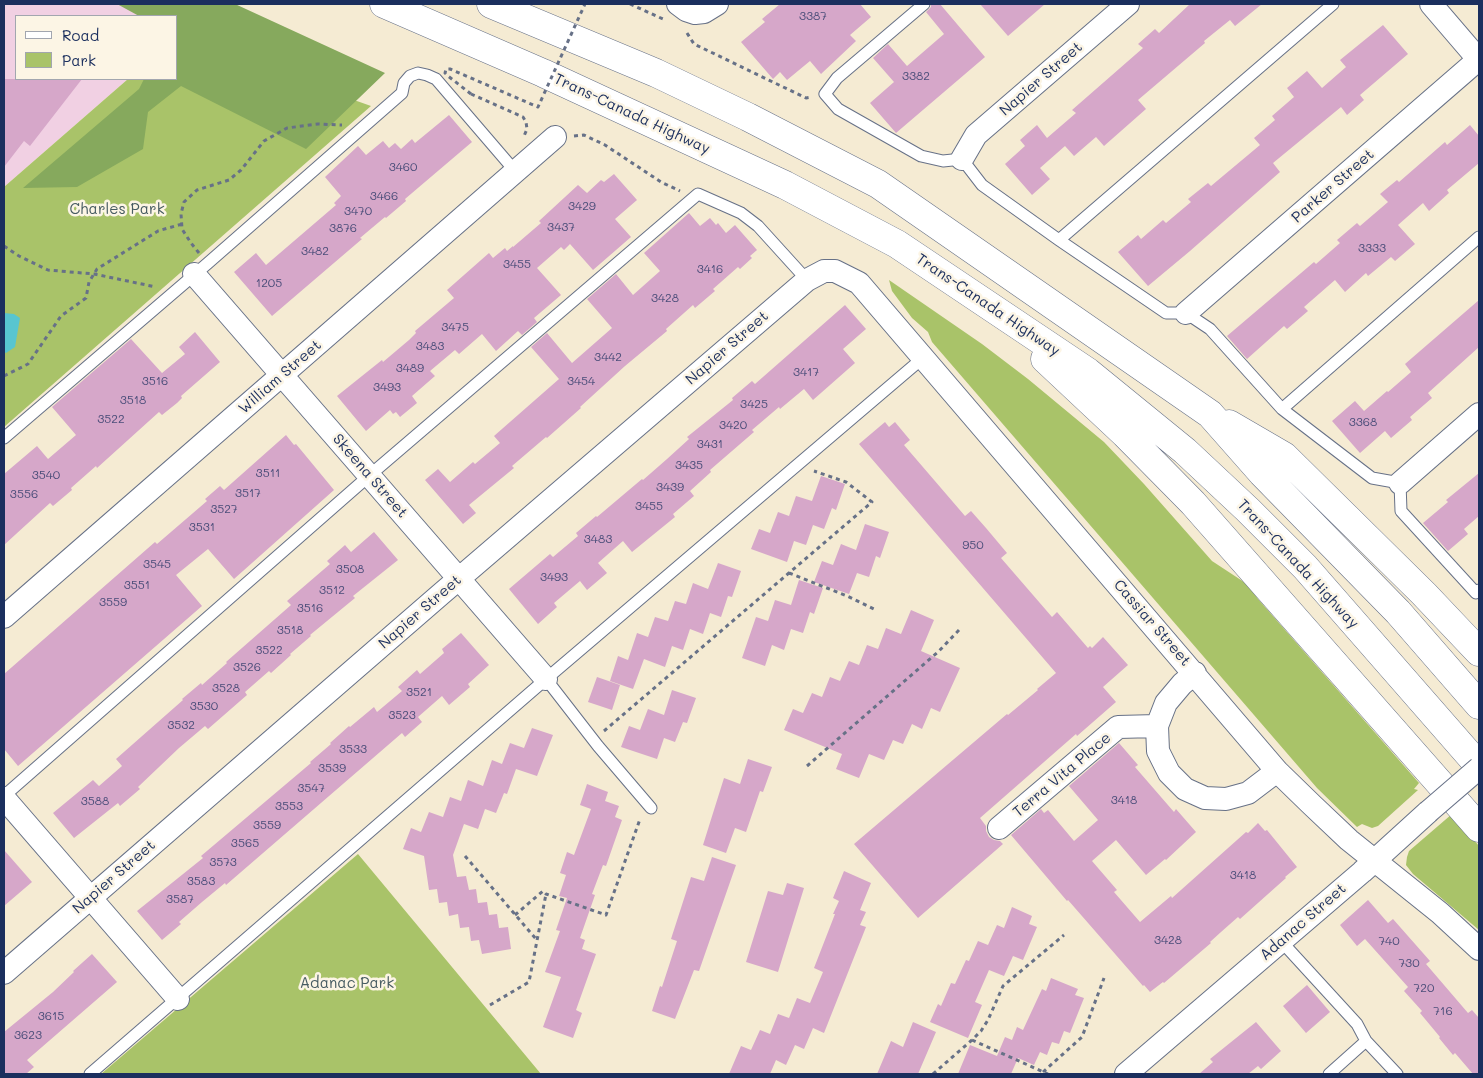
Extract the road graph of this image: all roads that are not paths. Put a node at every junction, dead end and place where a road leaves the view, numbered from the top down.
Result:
1 (384, 4) edge
2 (490, 4) edge
3 (717, 4) edge
4 (924, 4) edge
5 (1128, 4) edge
6 (1333, 4) edge
7 (1431, 4) edge
8 (682, 17) edge
9 (1479, 59) edge
10 (555, 137) dead end
11 (962, 160) junction
12 (510, 165) junction
13 (1479, 237) edge
14 (1059, 240) junction
15 (201, 269) junction
16 (846, 275) joint
17 (806, 280) junction
18 (986, 304) junction
19 (1186, 313) junction
20 (924, 357) junction
21 (282, 376) junction
22 (1282, 409) junction
23 (1210, 414) junction
24 (1479, 414) edge
25 (4, 438) edge
26 (370, 475) junction
27 (1400, 483) junction
28 (459, 578) junction
29 (1479, 590) edge
30 (4, 617) edge
31 (1479, 652) edge
32 (1195, 673) junction
33 (546, 679) junction
34 (1479, 705) edge
35 (1157, 726) junction
36 (1479, 767) edge
37 (1277, 770) junction
38 (4, 797) edge
39 (649, 805) road end
40 (999, 828) dead end
41 (1479, 828) edge
42 (1375, 860) junction
43 (90, 898) junction
44 (1281, 941) junction
45 (1479, 949) edge
46 (4, 973) edge
47 (178, 999) junction
48 (1366, 1041) junction
49 (90, 1074) edge
50 (1126, 1074) edge
51 (1329, 1074) edge
52 (1397, 1074) edge

1 - 18 highway, Trans-Canada Highway
2 - 23 highway
3 - 8 street
4 - 11 lane
5 - 11 street, Napier Street
6 - 14 lane
7 - 9 street
9 - 19 street, Parker Street
10 - 12 street, William Street
11 - 14 lane
12 - 15 lane
12 - 21 street, William Street
13 - 22 lane
14 - 19 lane
15 - 21 street, Skeena Street
15 - 25 lane
16 - 17 street, Napier Street
16 - 20 street, Cassiar Street
17 - 26 lane
17 - 28 street, Napier Street
18 - 36 highway, Trans-Canada Highway
18 - 41 highway
19 - 22 lane
20 - 32 street, Cassiar Street
20 - 33 lane
21 - 26 street, Skeena Street
21 - 30 street, William Street
22 - 27 lane
23 - 31 highway
23 - 34 highway
24 - 27 street
26 - 28 street, Skeena Street
26 - 38 lane
27 - 29 lane
28 - 33 street, Skeena Street
28 - 43 street, Napier Street
32 - 35 street
32 - 37 street, Cassiar Street
33 - 39 lane
33 - 47 lane
35 - 37 street
35 - 40 street, Terra Vita Place
36 - 42 street, Adanac Street, bridge
37 - 42 street, Cassiar Street
38 - 43 street
42 - 44 street, Adanac Street
42 - 45 street, Cassiar Street
43 - 46 street, Napier Street
43 - 47 street
44 - 48 lane
44 - 50 street, Adanac Street
47 - 49 lane
48 - 51 lane
48 - 52 lane

